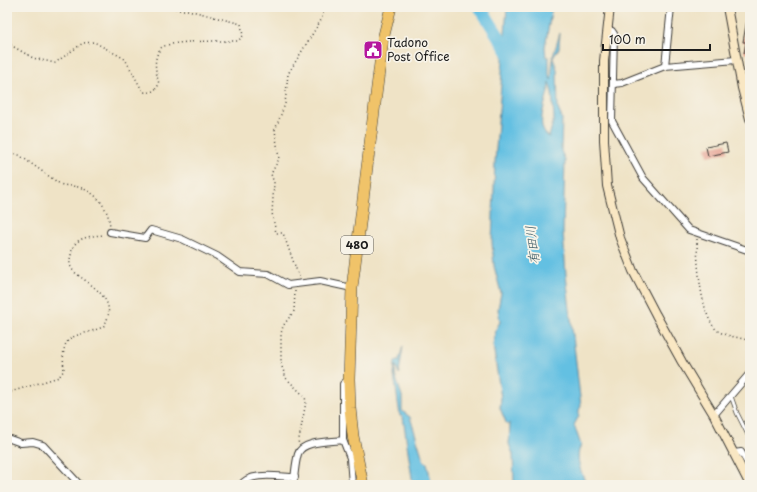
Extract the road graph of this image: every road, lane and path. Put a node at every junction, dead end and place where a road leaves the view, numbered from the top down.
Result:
1 (174, 7) edge
2 (325, 7) edge
3 (391, 7) edge
4 (610, 7) edge
5 (671, 7) edge
6 (727, 7) edge
7 (607, 30) junction
8 (7, 43) edge
9 (736, 60) junction
10 (665, 66) junction
11 (613, 84) junction
12 (750, 119) edge
13 (7, 152) edge
14 (110, 232) junction
15 (697, 233) junction
16 (750, 251) edge
17 (298, 284) junction
18 (352, 288) junction
19 (750, 341) edge
20 (750, 373) edge
21 (349, 379) junction
22 (7, 393) edge
23 (731, 396) junction
24 (714, 415) junction
25 (7, 438) edge
26 (750, 438) edge
27 (344, 440) junction
28 (298, 453) junction
29 (734, 453) junction
30 (354, 459) junction
31 (750, 467) edge
32 (294, 476) junction
33 (80, 485) edge
34 (241, 485) edge
35 (293, 485) edge
36 (352, 485) edge
37 (363, 485) edge
38 (750, 485) edge

1 - 8 path
2 - 17 path
3 - 18 highway, 480
4 - 7 street
5 - 10 street
6 - 9 street
7 - 11 street
7 - 24 street
9 - 10 street
9 - 12 street
10 - 11 street
11 - 15 street
13 - 14 path
14 - 17 street
14 - 22 path
15 - 16 street
15 - 19 path
17 - 18 street
17 - 28 path
18 - 21 highway, 480
20 - 23 street
21 - 27 street
21 - 30 highway, 480
23 - 24 street
23 - 26 lane
24 - 29 street
25 - 33 street
27 - 28 street
27 - 30 street
28 - 32 street
29 - 31 street
29 - 38 street
30 - 36 street
30 - 37 highway, 480
32 - 34 street
32 - 35 street

